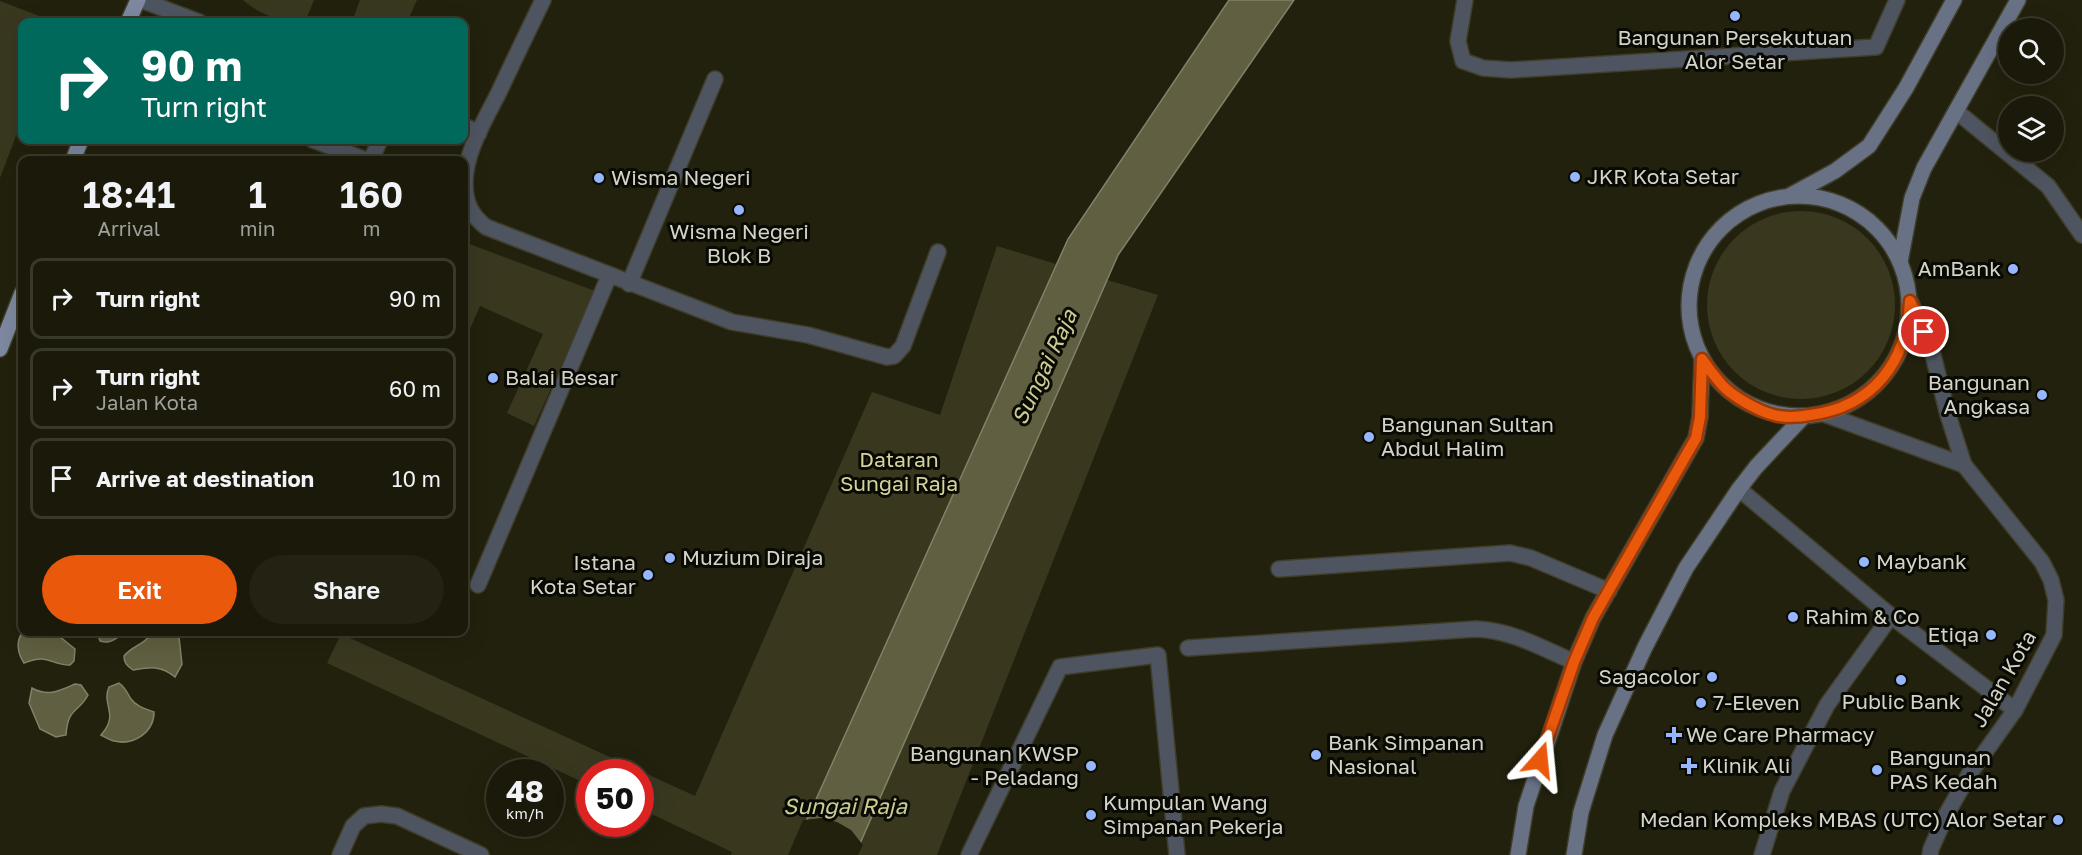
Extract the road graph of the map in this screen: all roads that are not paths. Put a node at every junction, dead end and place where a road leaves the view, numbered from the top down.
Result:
1 (139, 0) edge
2 (543, 0) edge
3 (1465, 0) edge
4 (1896, 0) edge
5 (1954, 0) edge
6 (2018, 0) edge
7 (130, 18) edge
8 (188, 18) edge
9 (715, 79) dead end
10 (1956, 111) junction
11 (468, 128) edge
12 (479, 132) junction
13 (324, 144) edge
14 (355, 156) edge
15 (468, 165) edge
16 (1789, 196) junction
17 (468, 205) edge
18 (2082, 235) edge
19 (938, 252) dead end
20 (1900, 262) junction
21 (609, 276) junction
22 (630, 284) junction
23 (1910, 301) junction
24 (18, 303) edge
25 (0, 349) edge
26 (1702, 359) junction
27 (1824, 414) junction
28 (1804, 416) junction
29 (1964, 465) junction
30 (1739, 489) junction
31 (1279, 569) dead end
32 (478, 585) dead end
33 (1610, 591) junction
34 (1891, 616) junction
35 (1188, 648) dead end
36 (1574, 662) junction
37 (2015, 710) junction
38 (340, 855) edge
39 (481, 855) edge
40 (969, 855) edge
41 (1177, 855) edge
42 (1518, 855) edge
43 (1574, 855) edge
44 (1762, 855) edge
45 (1930, 855) edge

1 - 7 main road
1 - 8 street
2 - 12 street
3 - 4 street
5 - 16 main road
6 - 10 main road
9 - 22 street
10 - 18 street
10 - 20 main road
11 - 12 street
12 - 15 street
13 - 14 street
16 - 20 main road
16 - 26 main road
17 - 21 street
19 - 22 street
20 - 23 main road
21 - 22 street
21 - 32 street
23 - 27 main road
23 - 29 street, Jalan Kota
24 - 25 main road
26 - 28 main road
26 - 33 main road
27 - 28 main road
27 - 29 street
28 - 30 main road
29 - 37 street, Jalan Kota
30 - 34 street
30 - 43 main road
31 - 33 street
33 - 36 main road
34 - 37 street
34 - 44 street
35 - 36 street
36 - 42 main road
37 - 45 street, Jalan Kota
38 - 39 street
40 - 41 street

